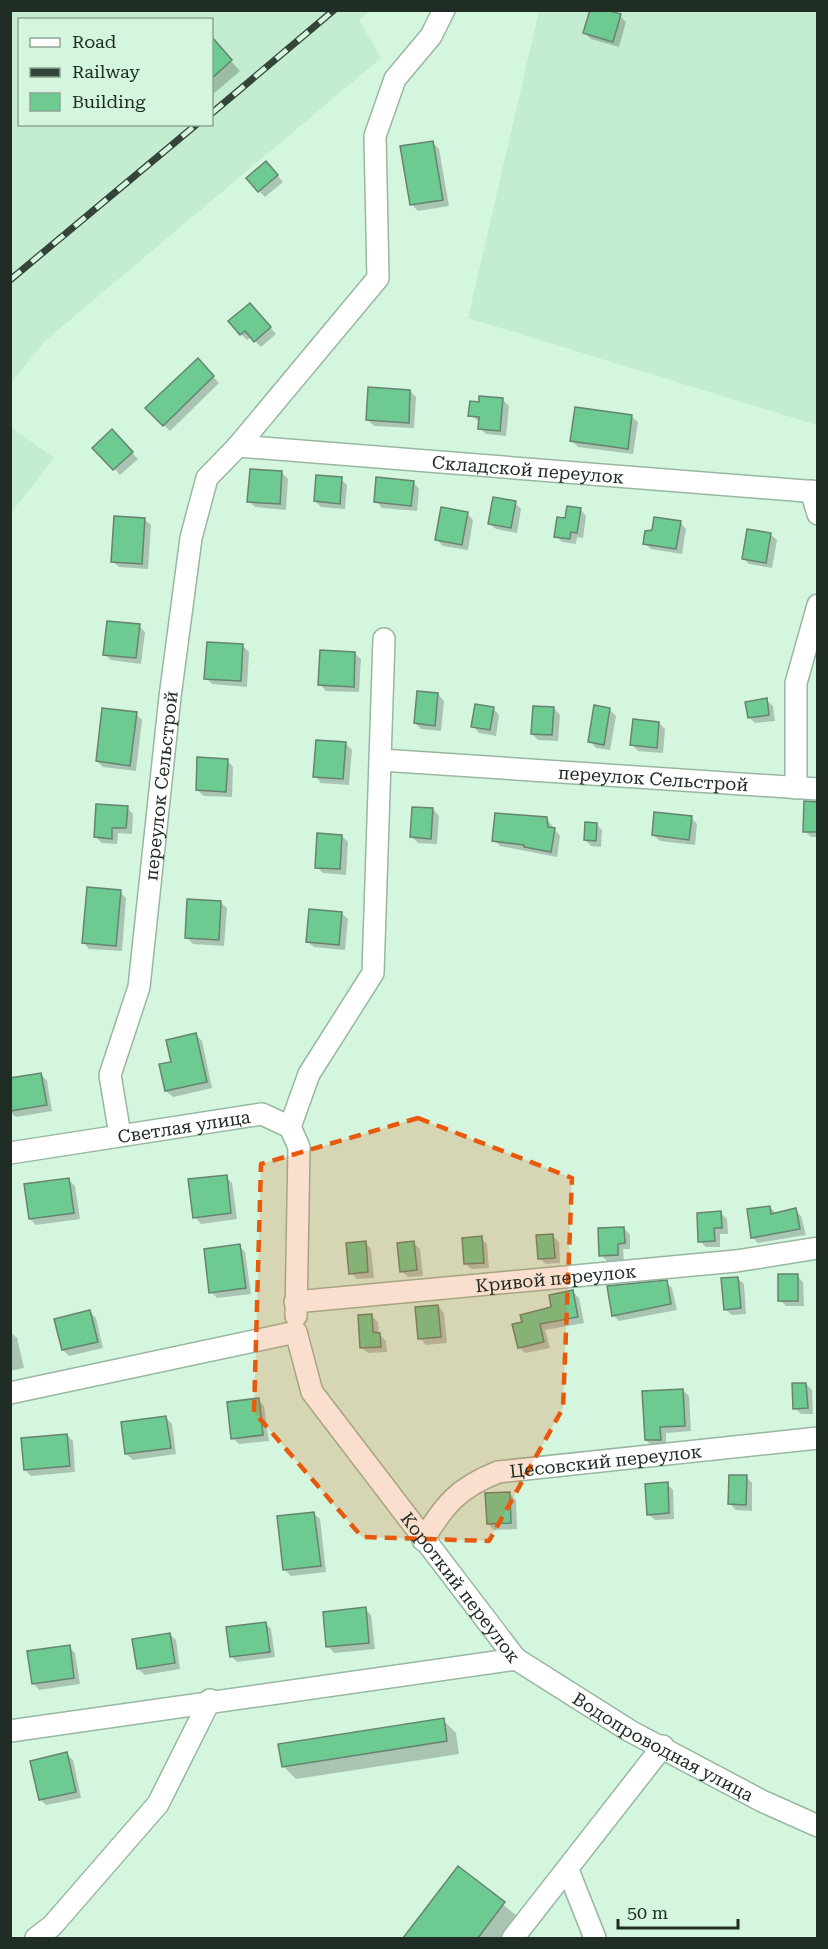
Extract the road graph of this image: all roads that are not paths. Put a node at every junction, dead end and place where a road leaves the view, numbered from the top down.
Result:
1 (444, 10) edge
2 (238, 446) junction
3 (814, 491) edge
4 (818, 514) edge
5 (818, 605) edge
6 (384, 639) dead end
7 (381, 760) junction
8 (796, 788) junction
9 (818, 789) edge
10 (290, 1127) junction
11 (120, 1135) junction
12 (10, 1153) edge
13 (818, 1248) edge
14 (295, 1302) junction
15 (296, 1332) junction
16 (10, 1393) edge
17 (818, 1438) edge
18 (423, 1540) junction
19 (516, 1659) junction
20 (210, 1700) junction
21 (10, 1731) edge
22 (663, 1746) junction
23 (818, 1826) edge
24 (568, 1870) junction
25 (36, 1938) edge
26 (513, 1938) edge
27 (595, 1938) edge

1 - 2 street, переулок Сельстрой
2 - 3 street, Складской переулок
2 - 11 street, переулок Сельстрой
3 - 4 street
5 - 8 street
6 - 7 street
7 - 8 street, переулок Сельстрой
7 - 10 street
8 - 9 street, переулок Сельстрой
10 - 11 street, Светлая улица
10 - 14 street
11 - 12 street, Светлая улица
13 - 14 street, Кривой переулок
14 - 15 street
15 - 16 street
15 - 18 street, Короткий переулок
17 - 18 street, Цесовский переулок
18 - 19 street, Короткий переулок
19 - 20 street, Короткий переулок
19 - 22 street, Водопроводная улица
20 - 21 street, Короткий переулок
20 - 25 street
22 - 23 street, Водопроводная улица
22 - 24 street
24 - 26 street
24 - 27 street

